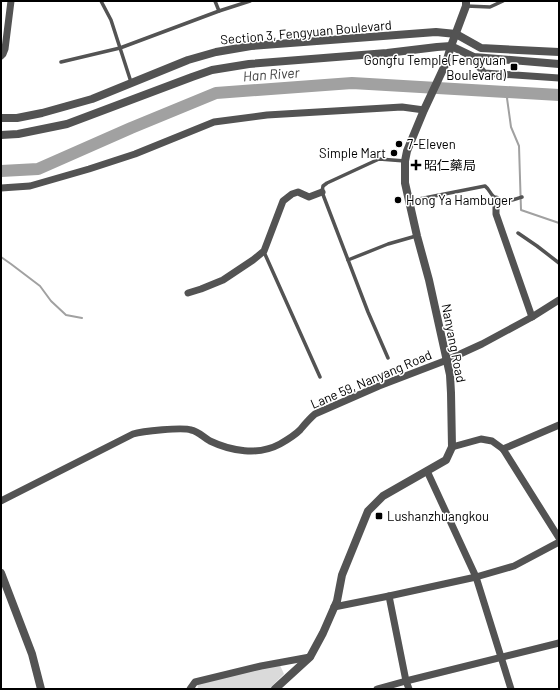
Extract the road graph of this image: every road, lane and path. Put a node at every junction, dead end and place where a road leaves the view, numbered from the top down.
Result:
1 (11, 1) edge
2 (101, 1) edge
3 (215, 1) edge
4 (250, 1) edge
5 (503, 1) edge
6 (466, 3) edge
7 (219, 11) junction
8 (456, 34) junction
9 (451, 46) junction
10 (120, 48) junction
11 (559, 52) edge
12 (1, 56) edge
13 (474, 57) junction
14 (61, 62) dead end
15 (559, 64) edge
16 (559, 78) edge
17 (131, 83) junction
18 (425, 108) junction
19 (1, 118) edge
20 (1, 135) edge
21 (405, 161) junction
22 (1, 188) edge
23 (322, 192) junction
24 (522, 197) dead end
25 (496, 199) junction
26 (410, 201) junction
27 (518, 233) dead end
28 (417, 236) junction
29 (264, 250) junction
30 (348, 260) junction
31 (559, 263) edge
32 (188, 293) dead end
33 (559, 300) edge
34 (532, 317) junction
35 (388, 358) dead end
36 (447, 360) junction
37 (320, 376) dead end
38 (559, 425) edge
39 (452, 447) junction
40 (503, 449) junction
41 (427, 471) junction
42 (1, 501) edge
43 (559, 538) edge
44 (559, 542) edge
45 (1, 573) edge
46 (476, 577) junction
47 (388, 596) junction
48 (334, 607) junction
49 (559, 643) edge
50 (310, 657) junction
51 (501, 657) junction
52 (406, 681) junction
53 (41, 689) edge
54 (190, 689) edge
55 (276, 689) edge
56 (377, 689) edge
57 (409, 689) edge
58 (512, 689) edge

1 - 12 street
2 - 10 lane
3 - 7 lane
4 - 7 lane
5 - 6 lane
6 - 8 street
7 - 10 lane
8 - 9 street
8 - 11 street
8 - 17 street, Section 3, Fengyuan Boulevard
9 - 13 street
9 - 18 street, Nanyang Road
9 - 20 street, Section 3, Fengyuan Boulevard
10 - 14 lane
10 - 17 lane
13 - 15 street
13 - 16 street
17 - 19 street, Section 3, Fengyuan Boulevard
18 - 21 street, Nanyang Road
18 - 22 street
21 - 23 lane
21 - 26 street, Nanyang Road
23 - 29 street
23 - 30 lane
24 - 25 lane
25 - 26 lane
25 - 34 street
26 - 28 street, Nanyang Road
27 - 31 lane
28 - 30 lane
28 - 36 street, Nanyang Road
29 - 32 street
29 - 37 lane
30 - 35 lane
33 - 34 street, Lane 59, Nanyang Road
34 - 36 street, Lane 59, Nanyang Road
36 - 39 street, Nanyang Road
36 - 42 street, Lane 59, Nanyang Road
38 - 40 street
39 - 40 street
39 - 41 street
40 - 43 street
41 - 46 street
41 - 48 street
44 - 46 street
45 - 53 street
46 - 47 street
46 - 51 street
47 - 48 street
47 - 52 street
48 - 50 street
49 - 51 street
50 - 54 street
50 - 55 street
51 - 52 street
51 - 58 street
52 - 56 street
52 - 57 street

